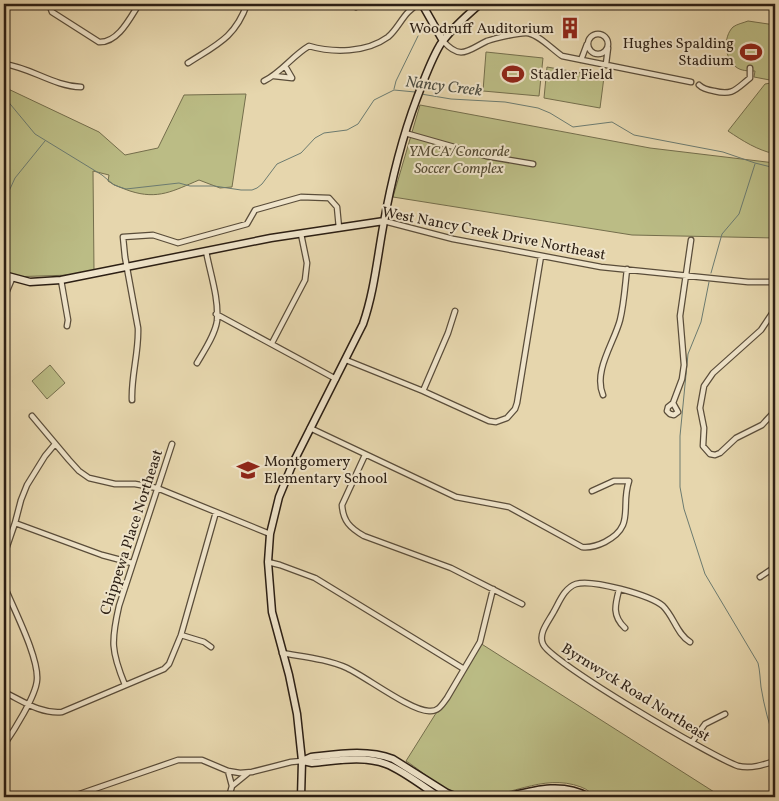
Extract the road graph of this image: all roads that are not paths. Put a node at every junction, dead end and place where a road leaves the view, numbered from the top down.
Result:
1 (49, 4) edge
2 (139, 4) edge
3 (247, 4) edge
4 (421, 4) edge
5 (480, 4) edge
6 (443, 41) junction
7 (587, 43) junction
8 (608, 47) junction
9 (581, 60) junction
10 (188, 63) dead end
11 (4, 64) edge
12 (606, 64) junction
13 (285, 66) junction
14 (750, 68) dead end
15 (274, 76) junction
16 (264, 81) dead end
17 (692, 82) dead end
18 (699, 85) dead end
19 (81, 87) dead end
20 (404, 133) junction
21 (533, 164) dead end
22 (384, 221) junction
23 (339, 228) junction
24 (302, 234) junction
25 (691, 240) dead end
26 (206, 251) junction
27 (541, 256) junction
28 (127, 268) junction
29 (627, 269) junction
30 (4, 275) edge
31 (686, 275) junction
32 (12, 279) junction
33 (61, 280) junction
34 (775, 282) edge
35 (4, 298) edge
36 (775, 309) edge
37 (455, 311) dead end
38 (216, 314) junction
39 (67, 326) dead end
40 (272, 343) junction
41 (346, 360) junction
42 (197, 363) dead end
43 (336, 379) junction
44 (423, 391) junction
45 (603, 395) dead end
46 (132, 400) dead end
47 (674, 403) dead end
48 (774, 412) dead end
49 (32, 416) dead end
50 (310, 428) junction
51 (55, 444) junction
52 (172, 444) dead end
53 (365, 455) junction
54 (157, 488) junction
55 (592, 491) dead end
56 (216, 512) junction
57 (15, 523) junction
58 (270, 534) junction
59 (4, 555) edge
60 (268, 562) junction
61 (132, 564) junction
62 (775, 566) edge
63 (760, 577) dead end
64 (4, 585) edge
65 (492, 589) junction
66 (619, 590) junction
67 (522, 604) dead end
68 (624, 628) dead end
69 (181, 635) junction
70 (690, 642) dead end
71 (211, 647) dead end
72 (282, 653) junction
73 (464, 669) junction
74 (125, 685) junction
75 (4, 692) edge
76 (28, 704) junction
77 (725, 714) dead end
78 (692, 742) junction
79 (4, 746) edge
80 (302, 761) junction
81 (775, 761) edge
82 (228, 771) junction
83 (248, 772) junction
84 (232, 786) junction
85 (71, 797) edge
86 (229, 797) edge
87 (301, 797) edge
88 (439, 797) edge
89 (456, 797) edge
90 (507, 797) edge
91 (544, 797) edge
92 (570, 797) edge
93 (589, 797) edge

1 - 2 street
3 - 10 street
4 - 6 main road
4 - 13 street
5 - 6 main road
6 - 9 street
6 - 20 main road
7 - 8 street
7 - 8 street
7 - 9 street
8 - 12 street
9 - 12 street
11 - 19 street
12 - 17 street
13 - 15 street
13 - 15 street
14 - 18 street
15 - 16 street
20 - 21 street
20 - 22 main road
22 - 23 main road, West Nancy Creek Drive Northeast
22 - 27 street, West Nancy Creek Drive Northeast
22 - 41 main road
23 - 24 main road, West Nancy Creek Drive Northeast
23 - 28 street
24 - 26 main road, West Nancy Creek Drive Northeast
24 - 40 street
25 - 31 street
26 - 28 main road, West Nancy Creek Drive Northeast
26 - 38 street
27 - 29 street, West Nancy Creek Drive Northeast
27 - 44 street
28 - 33 main road, West Nancy Creek Drive Northeast
28 - 46 street
29 - 31 street, West Nancy Creek Drive Northeast
29 - 45 street
30 - 32 main road, West Nancy Creek Drive Northeast
31 - 34 street, West Nancy Creek Drive Northeast
31 - 47 street
32 - 33 main road, West Nancy Creek Drive Northeast
32 - 35 street
33 - 39 street
36 - 48 street
37 - 44 street
38 - 40 street
38 - 42 street
40 - 43 street
41 - 43 main road
41 - 44 street
43 - 50 main road
49 - 51 street
50 - 53 street
50 - 58 main road
51 - 54 street
51 - 57 street
52 - 54 street, Chippewa Place Northeast
53 - 55 street
53 - 65 street
54 - 56 street
54 - 61 street, Chippewa Place Northeast
56 - 58 street
56 - 69 street
57 - 59 street
57 - 61 street
58 - 60 main road
60 - 72 main road
60 - 73 street
61 - 74 street, Chippewa Place Northeast
62 - 63 street
64 - 76 street
65 - 67 street
65 - 73 street
66 - 68 street
66 - 70 street, Byrnwyck Road Northeast
66 - 78 street, Byrnwyck Road Northeast
69 - 71 street
69 - 74 street
72 - 73 street
72 - 80 main road
74 - 76 street
75 - 76 street
76 - 79 street
77 - 78 street
78 - 81 street, Byrnwyck Road Northeast
80 - 83 street
80 - 87 main road
80 - 88 main road
80 - 89 main road
82 - 83 street
82 - 84 street
82 - 85 street
83 - 84 street
84 - 86 street
90 - 93 main road
91 - 92 main road

